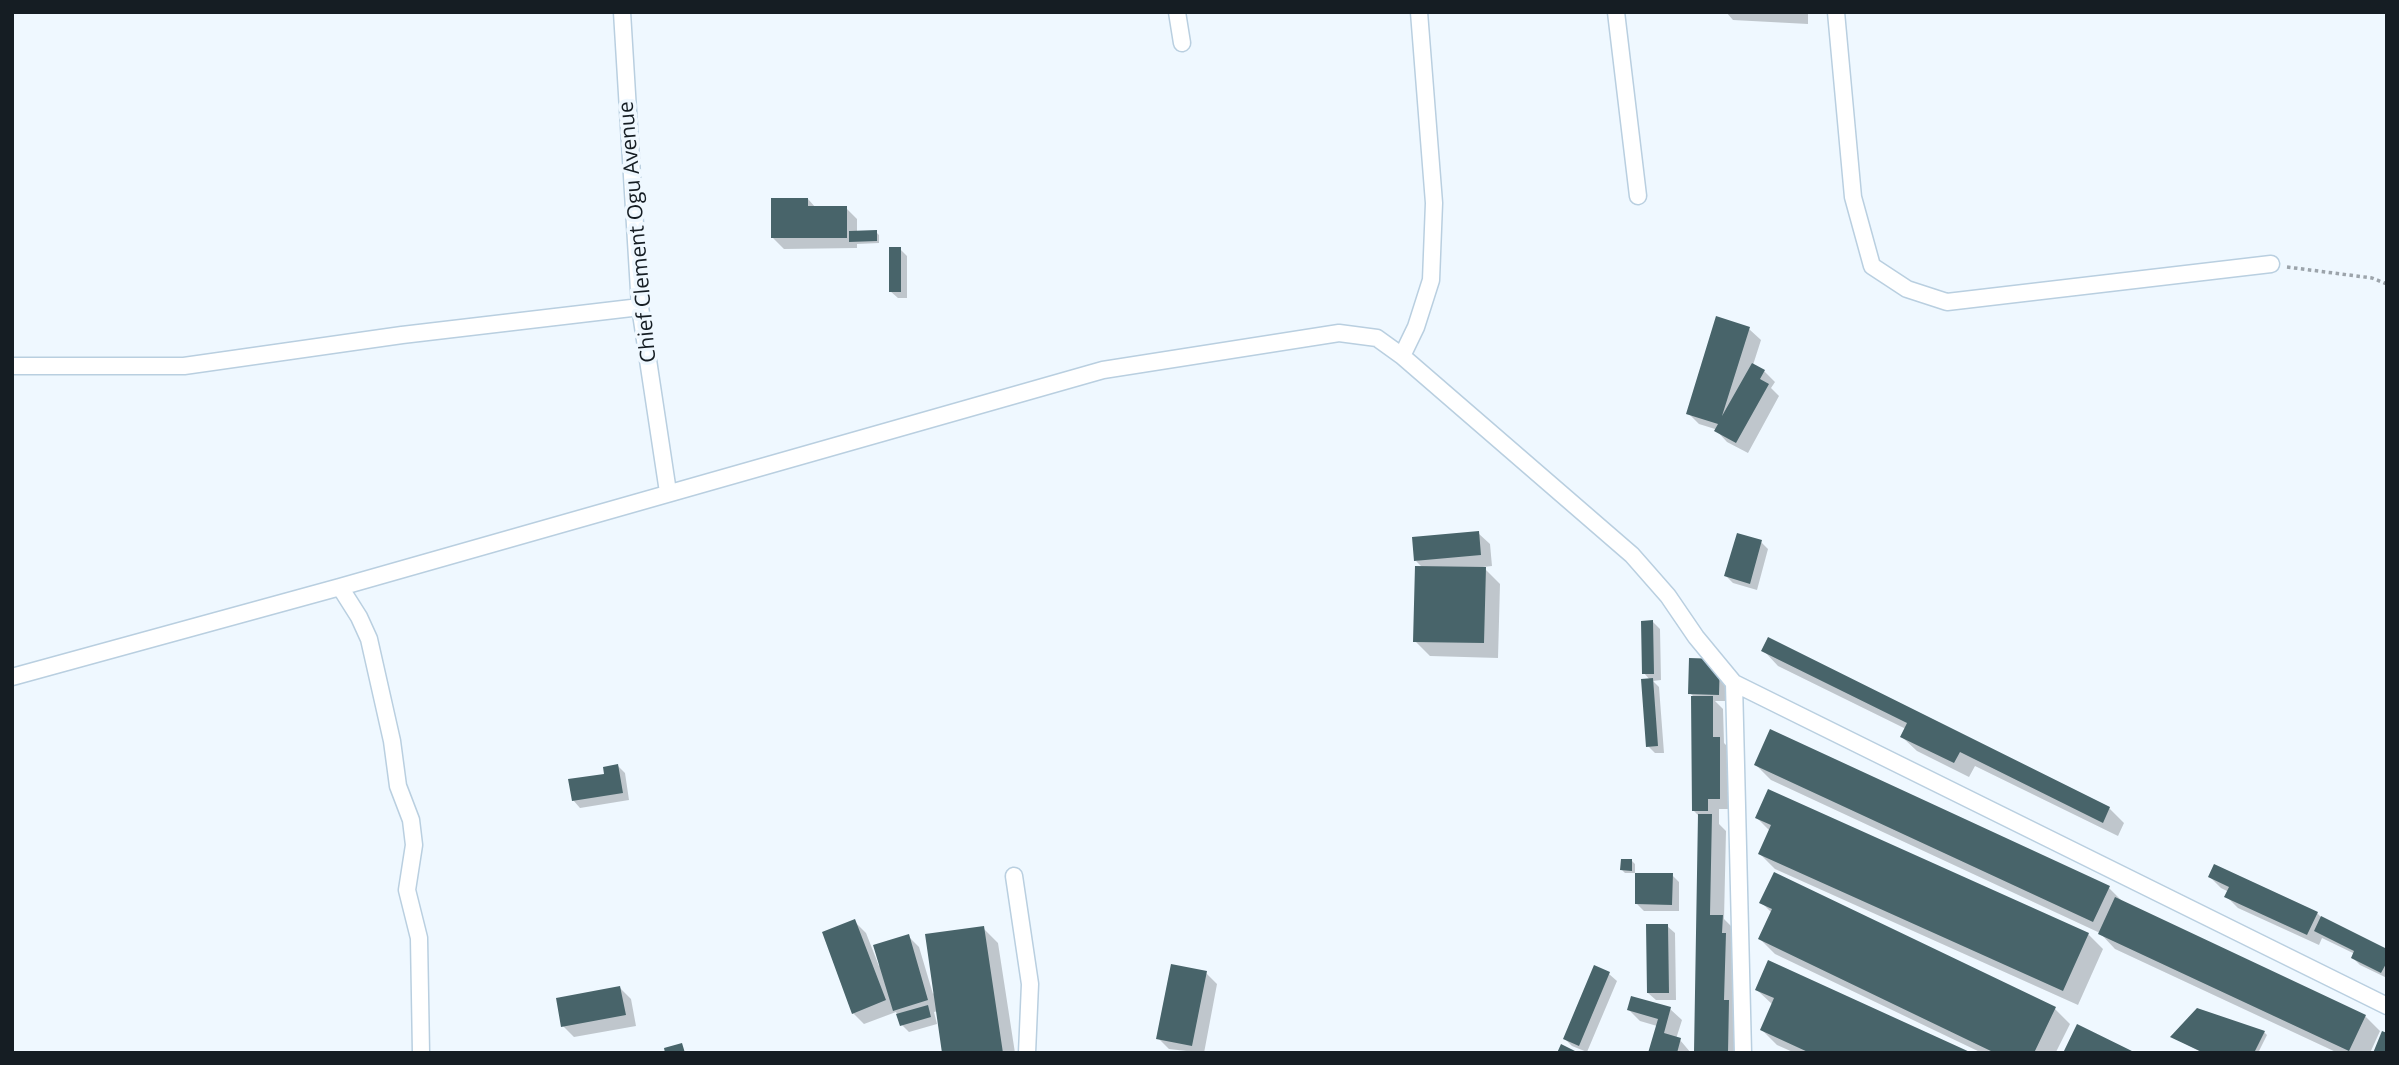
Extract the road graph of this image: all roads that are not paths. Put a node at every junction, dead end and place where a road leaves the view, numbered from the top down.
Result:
1 (622, 12) edge
2 (1177, 12) edge
3 (1419, 12) edge
4 (1616, 12) edge
5 (1836, 12) edge
6 (1182, 43) dead end
7 (1638, 196) dead end
8 (2271, 264) road end
9 (640, 307) junction
10 (1402, 356) junction
11 (12, 366) edge
12 (668, 492) junction
13 (340, 587) junction
14 (12, 677) edge
15 (1734, 684) junction
16 (1014, 876) dead end
17 (2387, 1006) edge
18 (421, 1053) edge
19 (1027, 1053) edge
20 (1743, 1053) edge

1 - 9 street, Chief Clement Ogu Avenue
2 - 6 street
3 - 10 street
4 - 7 street
5 - 8 street
9 - 11 street
9 - 12 street, Chief Clement Ogu Avenue
10 - 12 street
10 - 15 street
12 - 13 street
13 - 14 street
13 - 18 street
15 - 17 street
15 - 20 street
16 - 19 street

